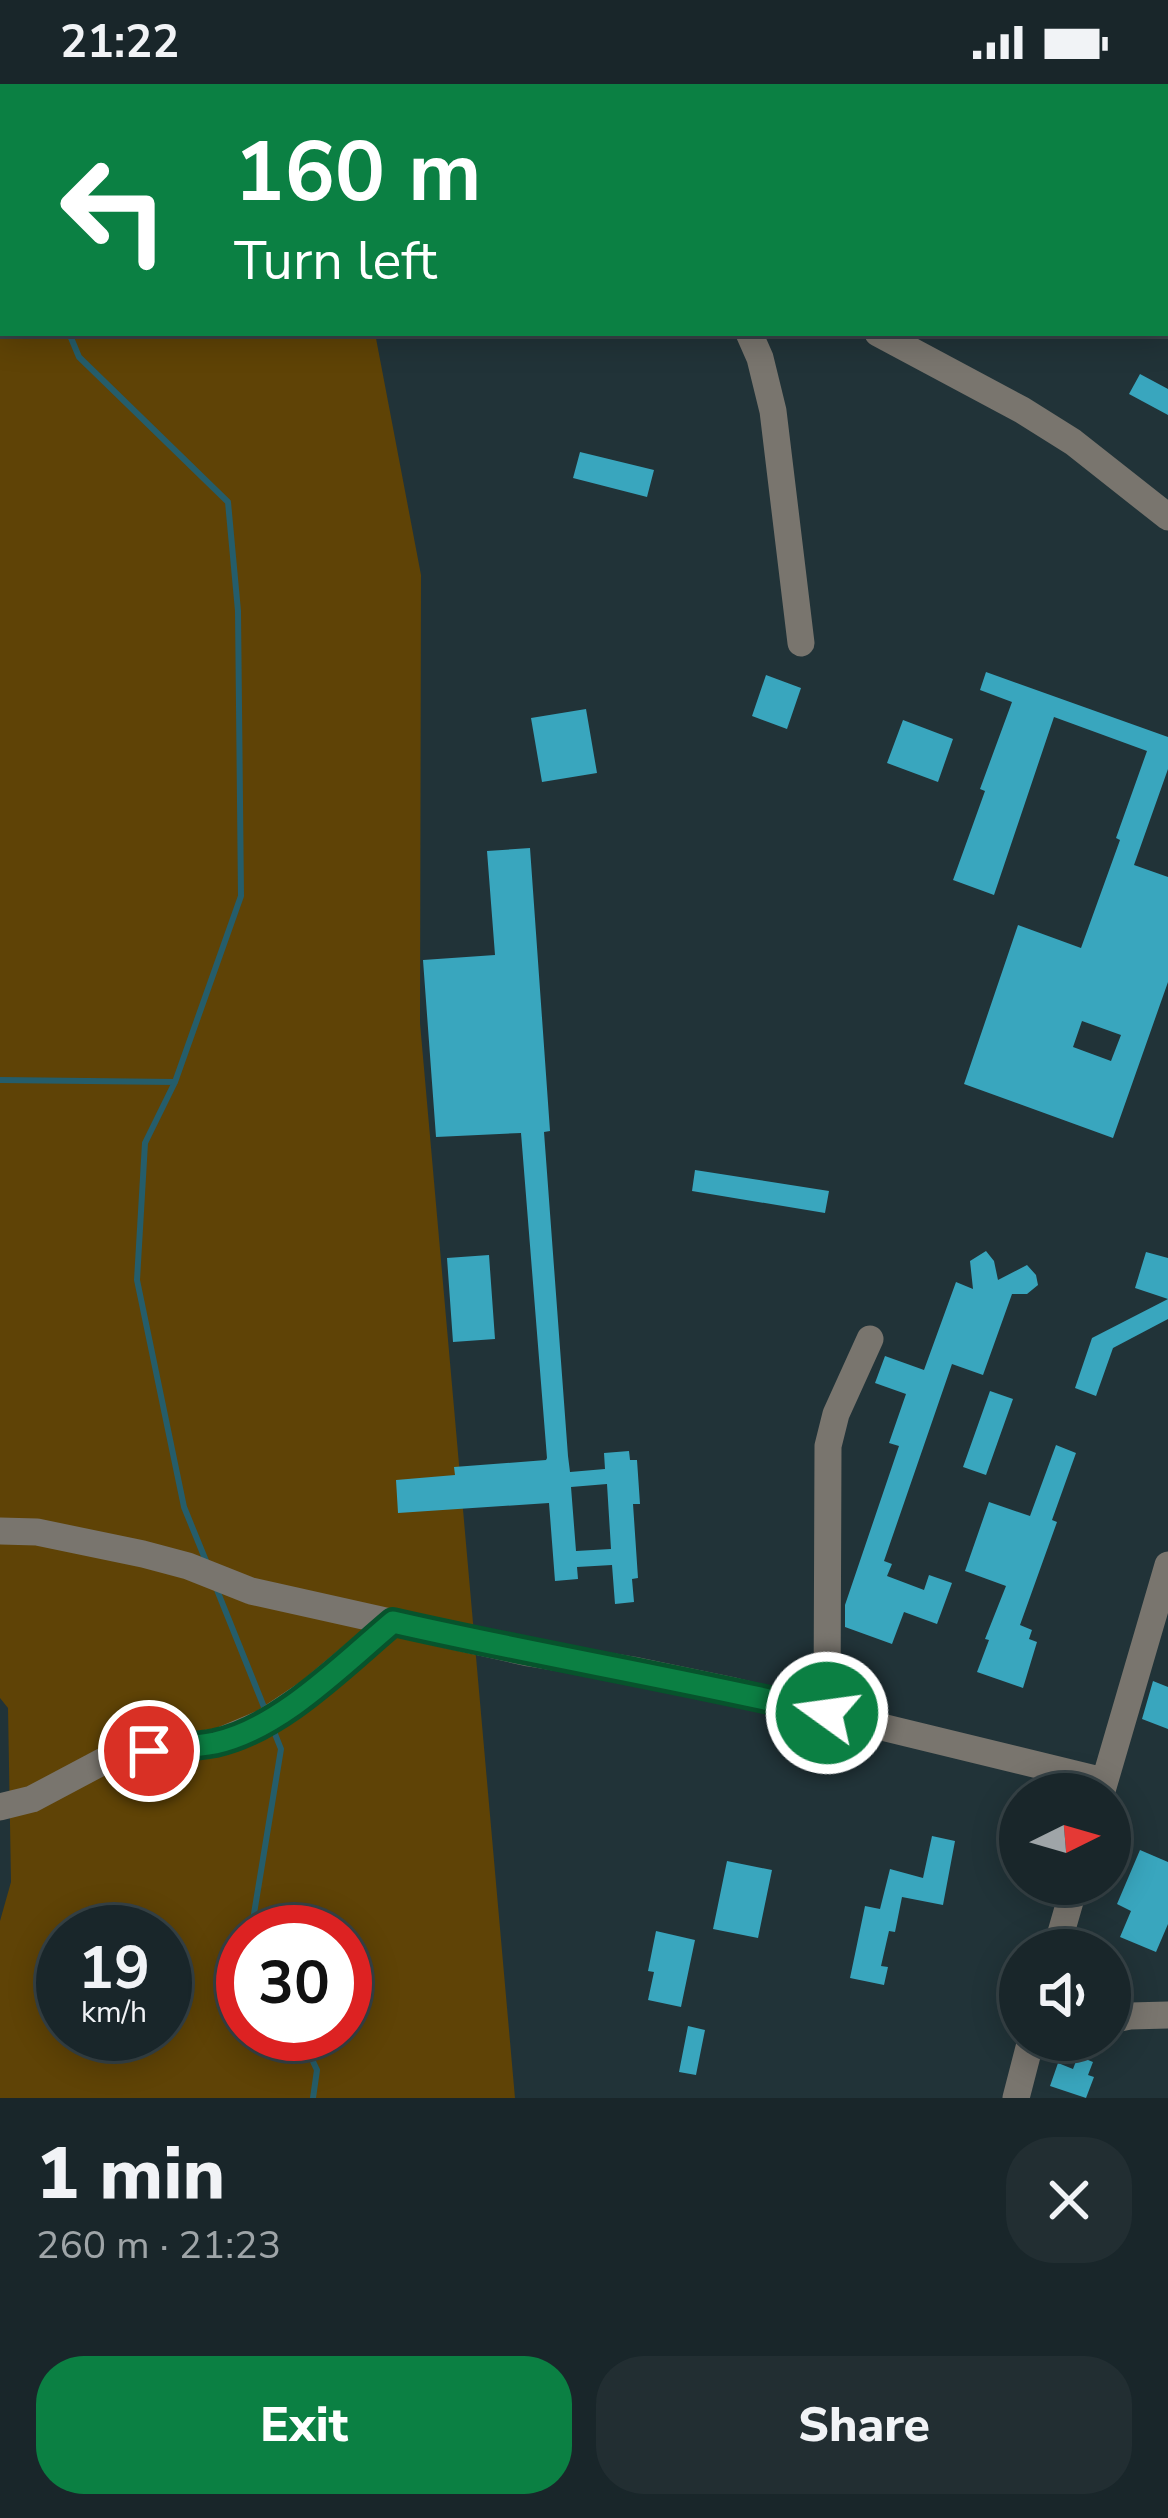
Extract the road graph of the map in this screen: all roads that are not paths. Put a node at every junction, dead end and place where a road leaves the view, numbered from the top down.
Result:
1 (749, 336) edge
2 (884, 336) edge
3 (1168, 517) edge
4 (800, 643) dead end
5 (870, 1339) dead end
6 (0, 1531) edge
7 (1168, 1565) edge
8 (393, 1622) junction
9 (827, 1713) junction
10 (1047, 1773) edge
11 (1106, 1773) edge
12 (0, 1807) edge
13 (1168, 2015) edge
14 (1131, 2016) edge
15 (1026, 2061) edge
16 (1016, 2098) edge

1 - 4 street
2 - 3 street
5 - 9 street
6 - 8 street
7 - 11 street
8 - 9 street
8 - 12 street
9 - 10 street
13 - 14 street
15 - 16 street

